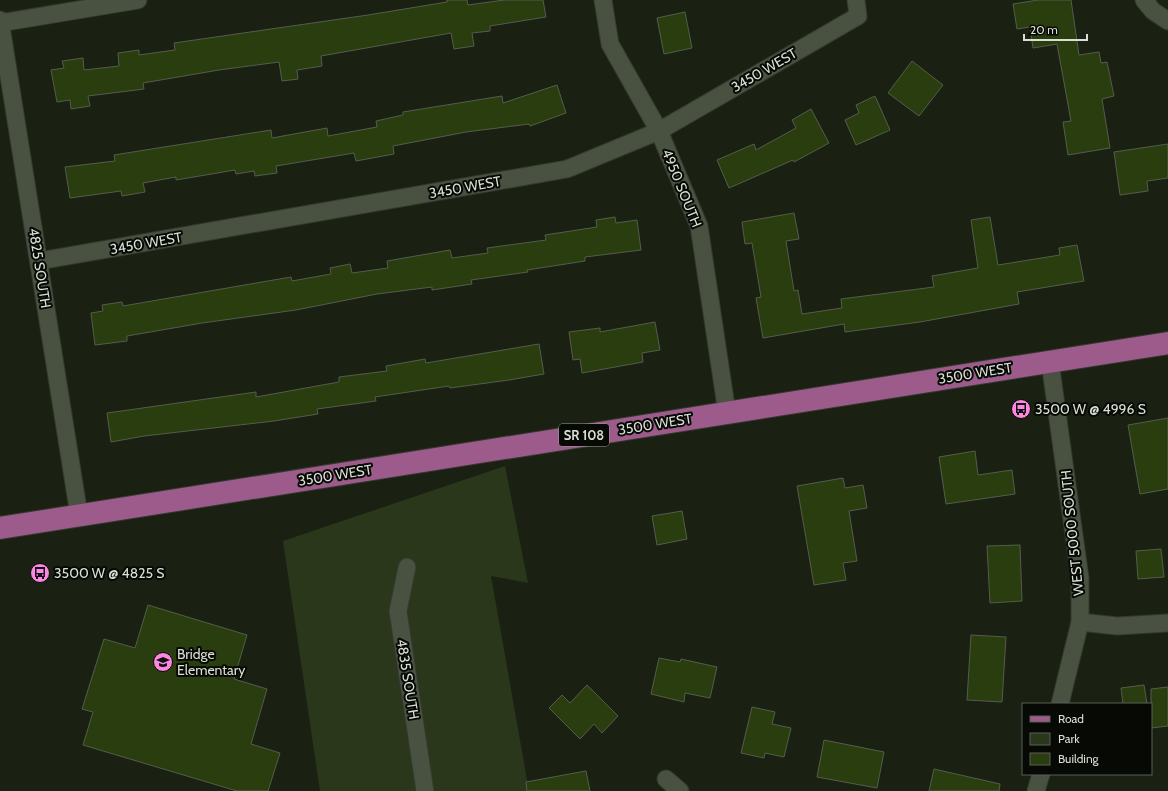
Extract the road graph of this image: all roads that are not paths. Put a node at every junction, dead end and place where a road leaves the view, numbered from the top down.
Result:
1 (138, 0) edge
2 (604, 0) edge
3 (1144, 0) edge
4 (857, 8) edge
5 (1168, 21) edge
6 (0, 22) edge
7 (659, 131) junction
8 (39, 261) junction
9 (1168, 343) edge
10 (1050, 362) junction
11 (727, 413) junction
12 (79, 515) junction
13 (0, 528) edge
14 (407, 567) dead end
15 (1080, 622) junction
16 (1168, 623) edge
17 (1060, 703) edge
18 (1041, 775) edge
19 (666, 779) dead end
20 (425, 791) edge
21 (680, 791) edge
22 (1036, 791) edge

1 - 6 street
2 - 7 street, 4950 SOUTH
3 - 5 street
4 - 7 street, 3450 WEST
6 - 8 street, 4825 SOUTH
7 - 8 street, 3450 WEST
7 - 11 street, 4950 SOUTH
8 - 12 street, 4825 SOUTH
9 - 10 main road, 3500 WEST / SR 108
10 - 11 main road, 3500 WEST / SR 108
10 - 15 street, WEST 5000 SOUTH
11 - 12 main road, 3500 WEST / SR 108
12 - 13 main road, 3500 WEST / SR 108
14 - 20 street, 4835 SOUTH
15 - 16 street
15 - 17 street, WEST 5000 SOUTH
18 - 22 street
19 - 21 street

